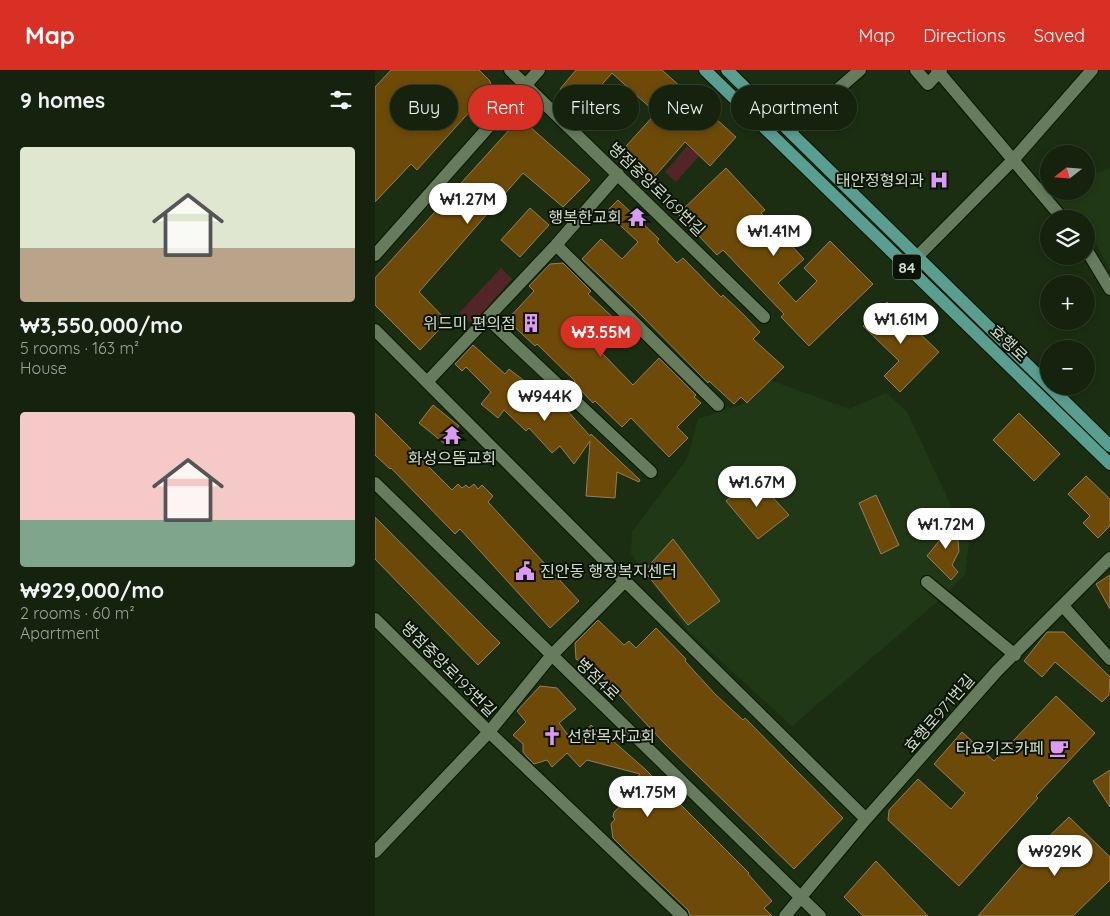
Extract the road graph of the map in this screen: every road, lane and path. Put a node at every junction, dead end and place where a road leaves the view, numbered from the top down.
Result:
1 (510, 70) edge
2 (539, 70) edge
3 (705, 70) edge
4 (727, 70) edge
5 (860, 70) edge
6 (916, 70) edge
7 (1092, 70) edge
8 (939, 71) edge
9 (526, 85) joint
10 (543, 101) edge
11 (486, 130) edge
12 (790, 131) junction
13 (1014, 160) junction
14 (618, 174) junction
15 (1056, 210) edge
16 (556, 245) junction
17 (375, 255) edge
18 (917, 256) junction
19 (1095, 264) edge
20 (907, 266) junction
21 (1110, 289) edge
22 (764, 317) dead end
23 (487, 318) junction
24 (375, 330) edge
25 (1040, 377) edge
26 (427, 382) junction
27 (1058, 395) edge
28 (718, 405) dead end
29 (1110, 446) edge
30 (1110, 464) edge
31 (651, 472) dead end
32 (375, 483) edge
33 (1110, 558) edge
34 (625, 582) junction
35 (927, 582) dead end
36 (1063, 606) junction
37 (375, 619) edge
38 (1015, 655) junction
39 (551, 656) junction
40 (1110, 659) edge
41 (489, 732) junction
42 (866, 818) junction
43 (375, 852) edge
44 (801, 896) junction
45 (682, 916) edge
46 (785, 916) edge
47 (820, 916) edge

1 - 9 street, 병점중앙로169번길
2 - 9 street
3 - 20 main road, 효행로 / 84
4 - 12 main road, 효행로 / 84
5 - 12 street
6 - 8 street
7 - 13 street
8 - 13 street
10 - 14 street, 병점중앙로169번길
11 - 17 street
12 - 18 main road, 효행로 / 84
13 - 15 street
13 - 18 street
14 - 16 street
14 - 22 street, 병점중앙로169번길
16 - 23 street
16 - 28 street
18 - 20 street
18 - 25 main road, 효행로 / 84
19 - 21 street
20 - 30 main road, 효행로 / 84
23 - 26 street
23 - 31 street
24 - 26 street
26 - 34 street
27 - 29 main road, 효행로 / 84
32 - 39 street, 병점4로
33 - 36 street, 효행로971번길
34 - 39 street
34 - 42 street
35 - 38 street
36 - 38 street, 효행로971번길
36 - 40 street
37 - 41 street, 병점중앙로193번길
38 - 42 street, 효행로971번길
39 - 41 street
39 - 44 street, 병점4로
41 - 43 street, 병점중앙로193번길
41 - 45 street
42 - 44 street, 효행로971번길
44 - 46 street
44 - 47 street, 병점4로

